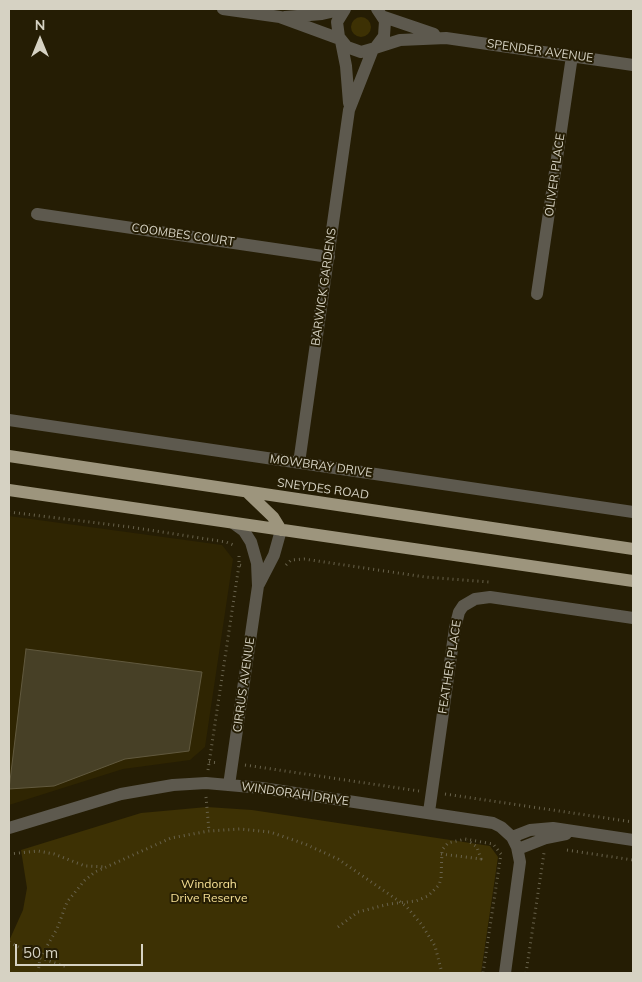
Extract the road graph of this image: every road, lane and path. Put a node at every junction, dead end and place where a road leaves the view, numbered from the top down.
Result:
1 (223, 9) edge
2 (345, 9) edge
3 (381, 12) edge
4 (280, 17) junction
5 (446, 38) junction
6 (341, 40) junction
7 (374, 48) junction
8 (572, 56) junction
9 (633, 64) edge
10 (349, 110) junction
11 (37, 214) dead end
12 (329, 257) junction
13 (537, 294) dead end
14 (9, 420) edge
15 (9, 456) edge
16 (299, 463) junction
17 (9, 490) edge
18 (246, 492) junction
19 (9, 512) edge
20 (633, 512) edge
21 (233, 523) junction
22 (281, 530) junction
23 (633, 548) edge
24 (239, 565) junction
25 (262, 568) junction
26 (633, 581) edge
27 (497, 583) dead end
28 (633, 618) edge
29 (206, 783) junction
30 (229, 785) junction
31 (471, 798) dead end
32 (429, 812) junction
33 (468, 819) junction
34 (9, 828) edge
35 (209, 831) junction
36 (579, 833) junction
37 (512, 837) junction
38 (465, 839) junction
39 (633, 840) edge
40 (544, 846) dead end
41 (518, 849) junction
42 (564, 849) dead end
43 (9, 854) edge
44 (441, 854) junction
45 (633, 860) edge
46 (105, 866) junction
47 (402, 903) junction
48 (338, 927) dead end
49 (9, 942) edge
50 (40, 958) junction
51 (67, 967) dead end
52 (38, 973) edge
53 (442, 973) edge
54 (484, 973) edge
55 (505, 973) edge
56 (526, 973) edge

1 - 4 street
2 - 4 street
2 - 6 street, BARWICK GARDENS
3 - 5 street, SPENDER AVENUE
3 - 7 street, BARWICK GARDENS
4 - 6 street
5 - 7 street, SPENDER AVENUE
5 - 8 street, SPENDER AVENUE
6 - 7 street
6 - 10 street, BARWICK GARDENS
7 - 10 street, BARWICK GARDENS
8 - 9 street, SPENDER AVENUE
8 - 13 street, OLIVER PLACE
10 - 12 street, BARWICK GARDENS
11 - 12 street, COOMBES COURT
12 - 16 street, BARWICK GARDENS
14 - 16 street, MOWBRAY DRIVE
15 - 18 main road, SNEYDES ROAD
16 - 20 street, MOWBRAY DRIVE
17 - 21 main road
18 - 22 main road
18 - 23 main road, SNEYDES ROAD
19 - 24 path
21 - 22 main road
21 - 25 street, CIRRUS AVENUE
22 - 25 street, CIRRUS AVENUE
22 - 26 main road
24 - 25 path
24 - 29 path
25 - 27 path
25 - 30 street, CIRRUS AVENUE
28 - 32 street, FEATHER PLACE
29 - 30 street, WINDORAH DRIVE
29 - 34 street, WINDORAH DRIVE
29 - 35 path
30 - 32 street, WINDORAH DRIVE
31 - 33 path
32 - 33 street, WINDORAH DRIVE
33 - 37 street, WINDORAH DRIVE
33 - 38 path
35 - 46 path
35 - 47 path
36 - 37 street
36 - 39 street
36 - 41 street
37 - 41 street
38 - 44 path
38 - 44 path
38 - 54 path
40 - 56 path
41 - 55 street
42 - 45 path
43 - 46 path
44 - 47 path
46 - 50 path
47 - 48 path
47 - 53 path
49 - 50 path
50 - 51 path
50 - 52 path

